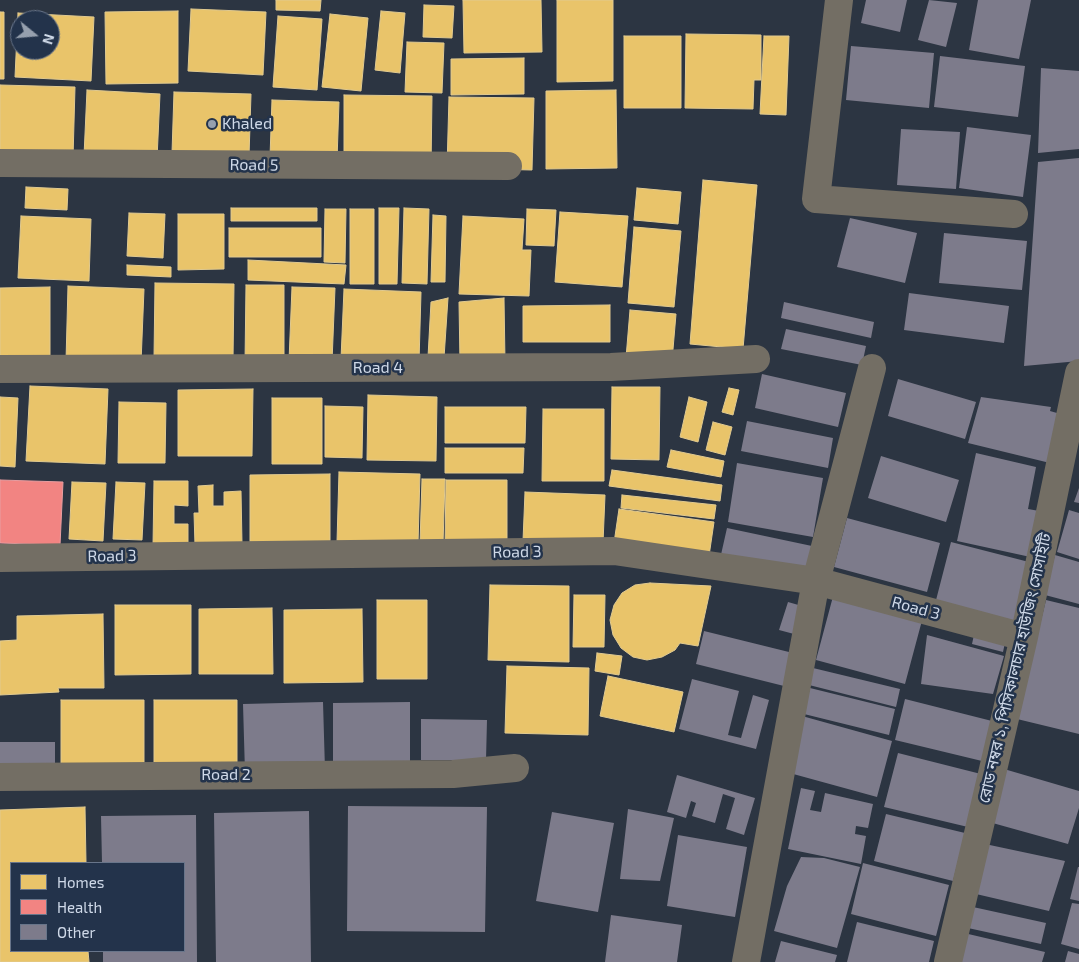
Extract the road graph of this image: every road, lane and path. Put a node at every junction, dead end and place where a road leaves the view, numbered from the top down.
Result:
1 (839, 0) edge
2 (0, 163) edge
3 (508, 166) dead end
4 (1014, 214) dead end
5 (756, 359) dead end
6 (872, 368) dead end
7 (0, 369) edge
8 (1079, 373) edge
9 (0, 558) edge
10 (816, 581) junction
11 (1024, 637) junction
12 (515, 768) dead end
13 (0, 777) edge
14 (746, 962) edge
15 (948, 962) edge

1 - 4 street
2 - 3 street, Road 5
5 - 7 street, Road 4
6 - 10 street
8 - 11 street, রোড নম্বর ১, পিসিকালচার হাউজিং সোসাইটি
9 - 10 street, Road 3
10 - 11 street, Road 3
10 - 14 street
11 - 15 street, রোড নম্বর ১, পিসিকালচার হাউজিং সোসাইটি
12 - 13 street, Road 2

